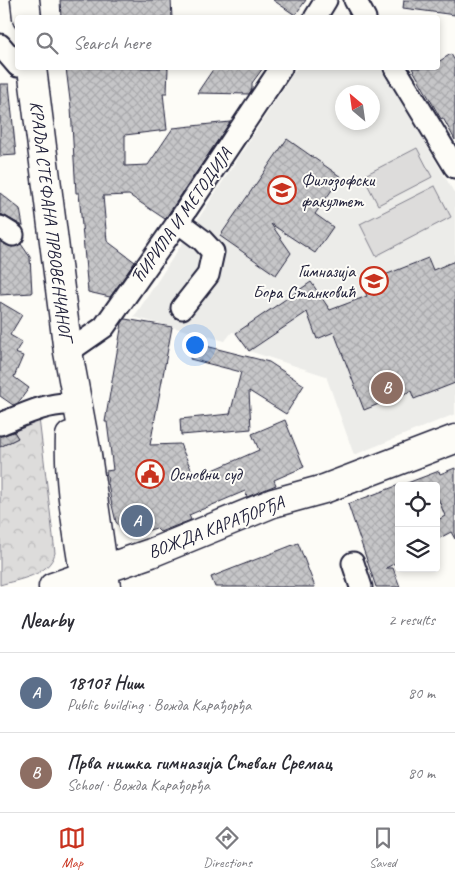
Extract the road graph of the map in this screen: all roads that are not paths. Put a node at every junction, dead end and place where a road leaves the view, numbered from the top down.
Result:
1 (25, 0) edge
2 (326, 0) edge
3 (355, 0) edge
4 (27, 15) edge
5 (317, 15) edge
6 (363, 15) edge
7 (0, 46) edge
8 (15, 61) edge
9 (281, 70) edge
10 (396, 70) edge
11 (25, 71) edge
12 (455, 167) edge
13 (178, 222) junction
14 (182, 308) dead end
15 (70, 364) junction
16 (70, 404) junction
17 (0, 424) edge
18 (455, 438) edge
19 (353, 562) dead end
20 (97, 581) edge
21 (53, 587) edge
22 (361, 587) edge

1 - 4 main road
2 - 5 street
3 - 6 street
7 - 8 street
9 - 13 street, ЋИРИЛА И МЕТОДИЈА
10 - 12 street
11 - 15 main road, КРАЉА СТЕФАНА ПРВОВЕНЧАНОГ
13 - 14 street
13 - 15 street, ЋИРИЛА И МЕТОДИЈА
15 - 16 main road, КРАЉА СТЕФАНА ПРВОВЕНЧАНОГ
15 - 20 main road, КРАЉА СТЕФАНА ПРВОВЕНЧАНОГ
16 - 17 street
16 - 20 main road, КРАЉА СТЕФАНА ПРВОВЕНЧАНОГ
18 - 20 main road, ВОЖДА КАРАЂОРЂА
19 - 22 street
20 - 21 main road, ВОЖДА КАРАЂОРЂА

